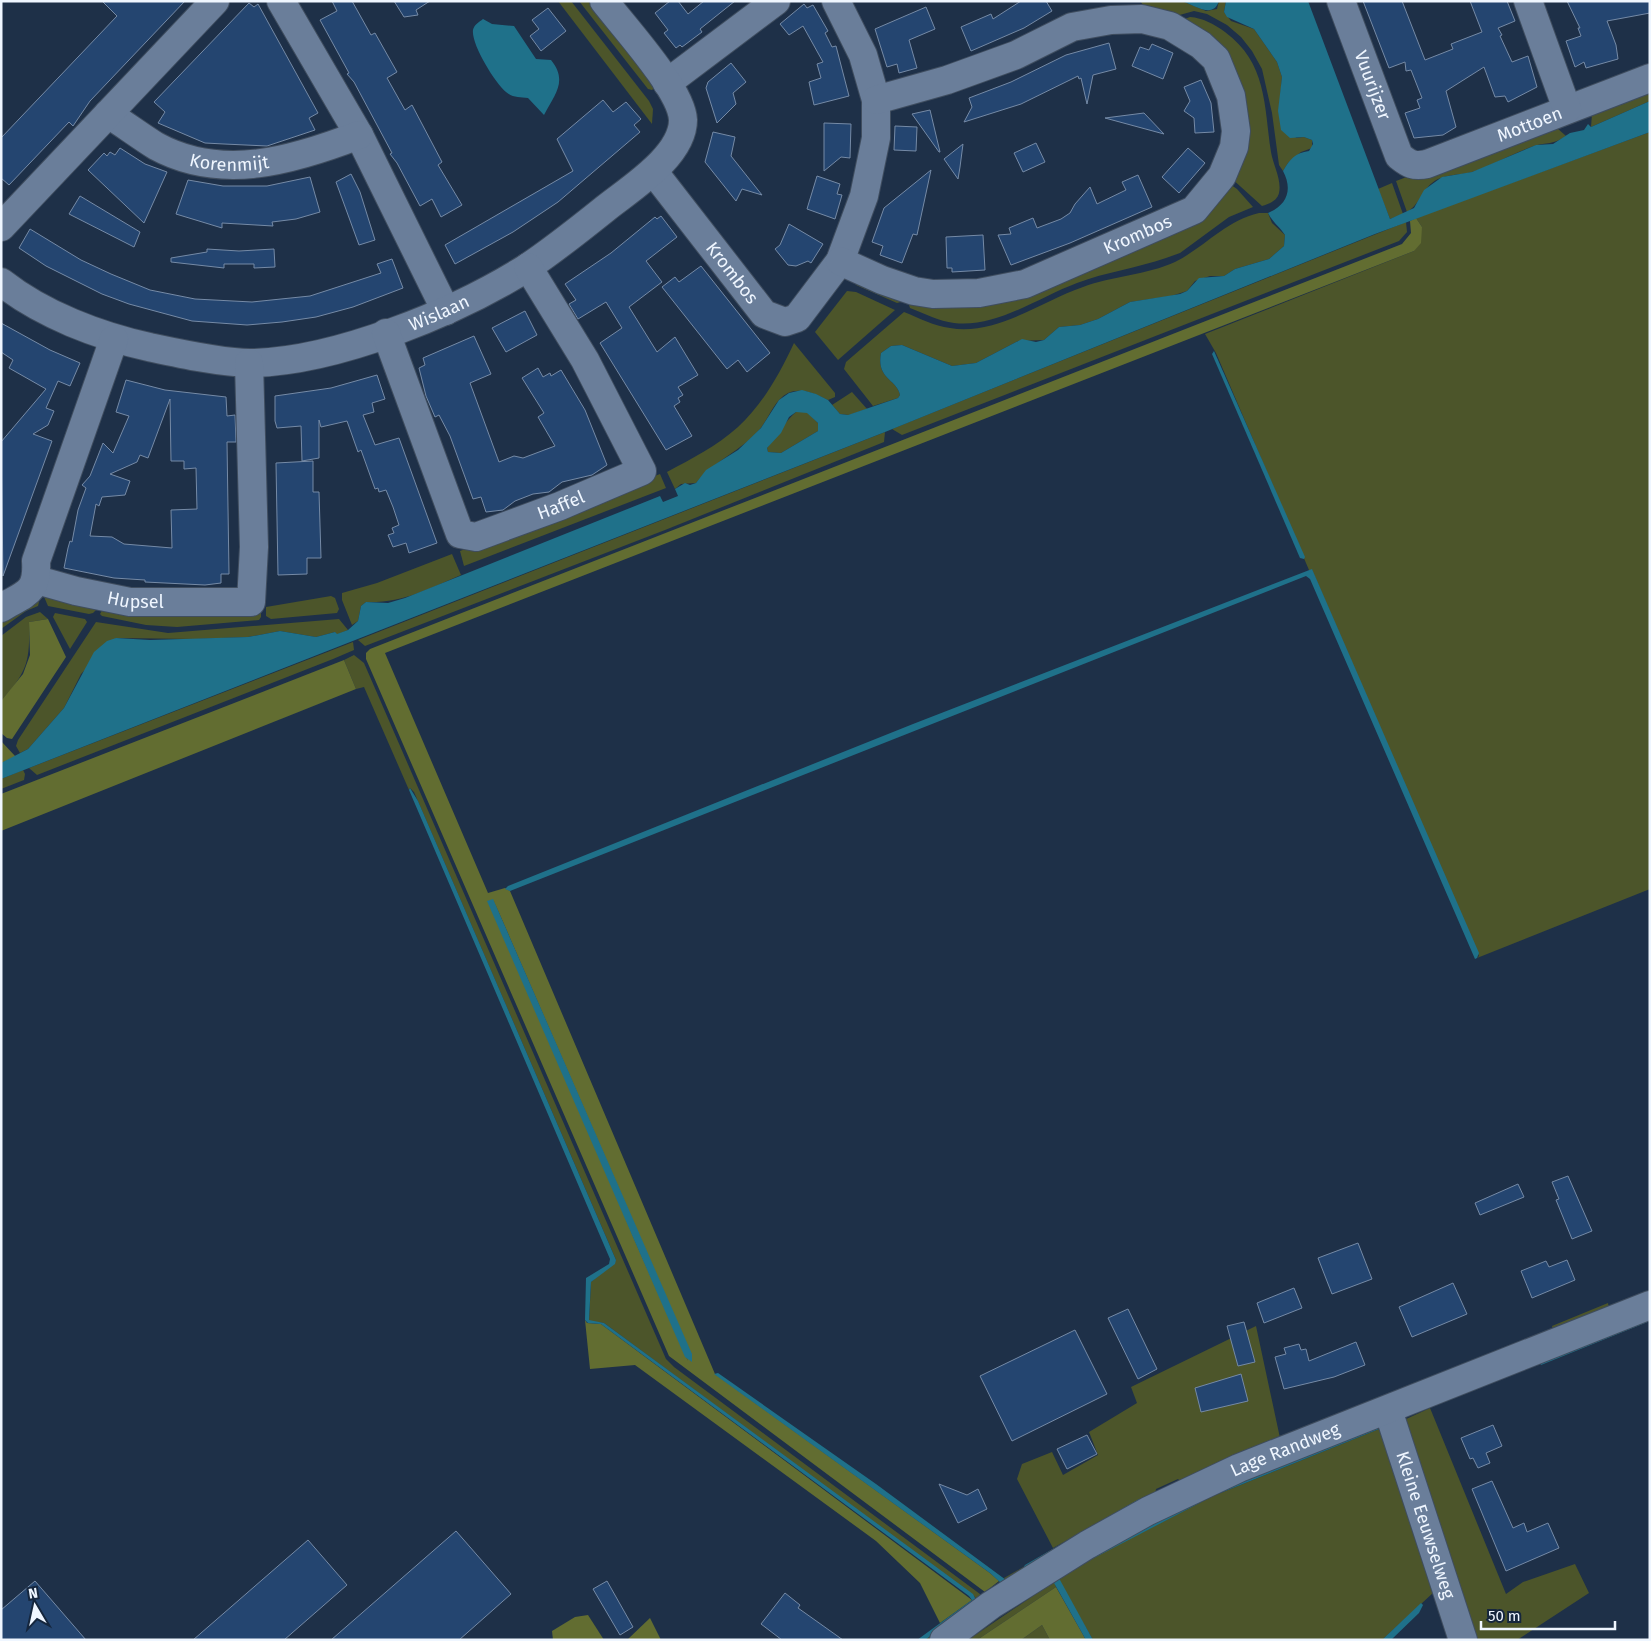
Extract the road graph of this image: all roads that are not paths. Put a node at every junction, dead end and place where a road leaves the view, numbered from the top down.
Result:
1 (215, 1) edge
2 (281, 1) edge
3 (604, 1) edge
4 (776, 1) edge
5 (836, 1) edge
6 (1099, 1) edge
7 (1341, 1) edge
8 (1528, 1) edge
9 (1137, 10) edge
10 (1072, 27) junction
11 (1650, 78) edge
12 (667, 83) junction
13 (876, 100) junction
14 (1567, 109) junction
15 (108, 114) junction
16 (359, 135) junction
17 (1410, 164) joint
18 (652, 171) junction
19 (1, 227) edge
20 (840, 261) junction
21 (528, 267) junction
22 (1, 282) edge
23 (446, 311) junction
24 (386, 333) junction
25 (114, 339) junction
26 (250, 363) junction
27 (37, 580) junction
28 (1, 608) edge
29 (1650, 1304) edge
30 (1388, 1410) junction
31 (944, 1640) edge
32 (1463, 1640) edge

1 - 15 street
2 - 16 street
3 - 12 street, Wislaan
4 - 12 street
5 - 13 street, Krombos
6 - 10 street, Krombos
7 - 17 street, Vuurijzer
8 - 14 street
9 - 10 street, Krombos
9 - 20 street, Krombos
10 - 13 street, Krombos
11 - 14 street, Mottoen
12 - 18 street, Wislaan
13 - 20 street, Krombos
14 - 17 street, Mottoen
15 - 16 street, Korenmijt
15 - 19 street
16 - 23 street
18 - 20 street, Krombos
18 - 21 street, Wislaan
21 - 23 street, Wislaan
21 - 24 street, Haffel
22 - 25 street, Wislaan
23 - 24 street, Wislaan
24 - 26 street, Wislaan
25 - 26 street, Wislaan
25 - 27 street
26 - 27 street, Hupsel
27 - 28 street
29 - 30 street, Lage Randweg
30 - 31 street, Lage Randweg
30 - 32 street, Kleine Eeuwselweg

